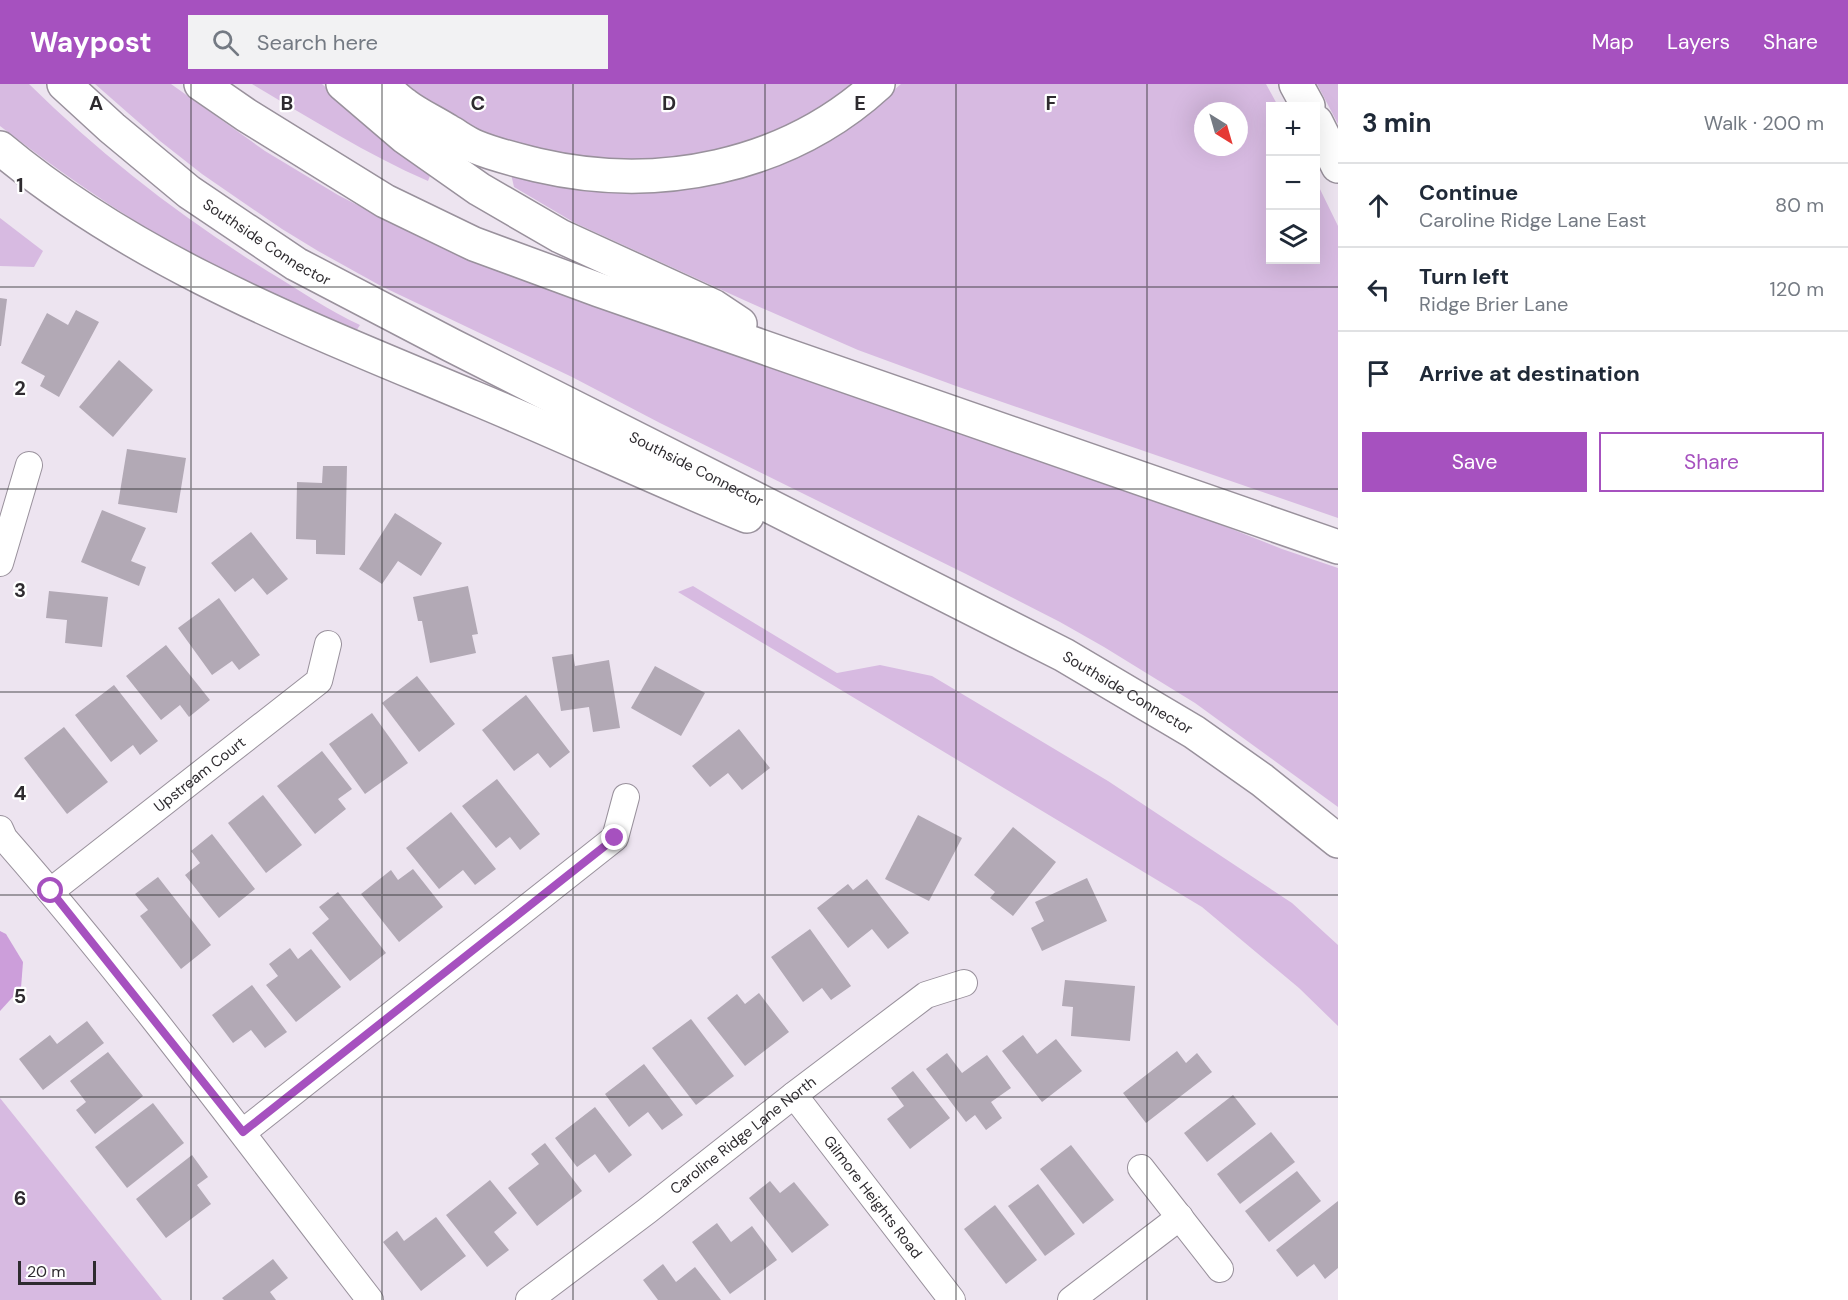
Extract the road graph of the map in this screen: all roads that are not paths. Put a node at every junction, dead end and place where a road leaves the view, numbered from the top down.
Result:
1 (64, 84) edge
2 (201, 84) edge
3 (343, 84) edge
4 (381, 84) edge
5 (878, 84) edge
6 (1296, 84) edge
7 (1306, 102) edge
8 (1320, 130) edge
9 (0, 148) edge
10 (1338, 166) edge
11 (784, 353) junction
12 (29, 465) dead end
13 (1338, 547) edge
14 (0, 563) edge
15 (957, 600) junction
16 (328, 644) dead end
17 (626, 797) dead end
18 (0, 829) edge
19 (1338, 841) edge
20 (51, 891) junction
21 (964, 983) dead end
22 (794, 1095) junction
23 (243, 1132) junction
24 (1141, 1168) dead end
25 (1180, 1217) junction
26 (1220, 1269) dead end
27 (370, 1300) edge
28 (529, 1300) edge
29 (952, 1300) edge
30 (1071, 1300) edge

1 - 15 highway, Southside Connector
2 - 11 highway
3 - 11 highway
4 - 5 highway
6 - 7 highway
8 - 10 highway
9 - 15 highway
11 - 13 highway
12 - 14 street
15 - 19 highway, Southside Connector
16 - 20 street, Upstream Court
17 - 23 street
18 - 20 street
20 - 23 street
21 - 22 street, Caroline Ridge Lane North
22 - 28 street, Caroline Ridge Lane North
22 - 29 street, Gilmore Heights Road
23 - 27 street
24 - 25 street
25 - 26 street
25 - 30 street

